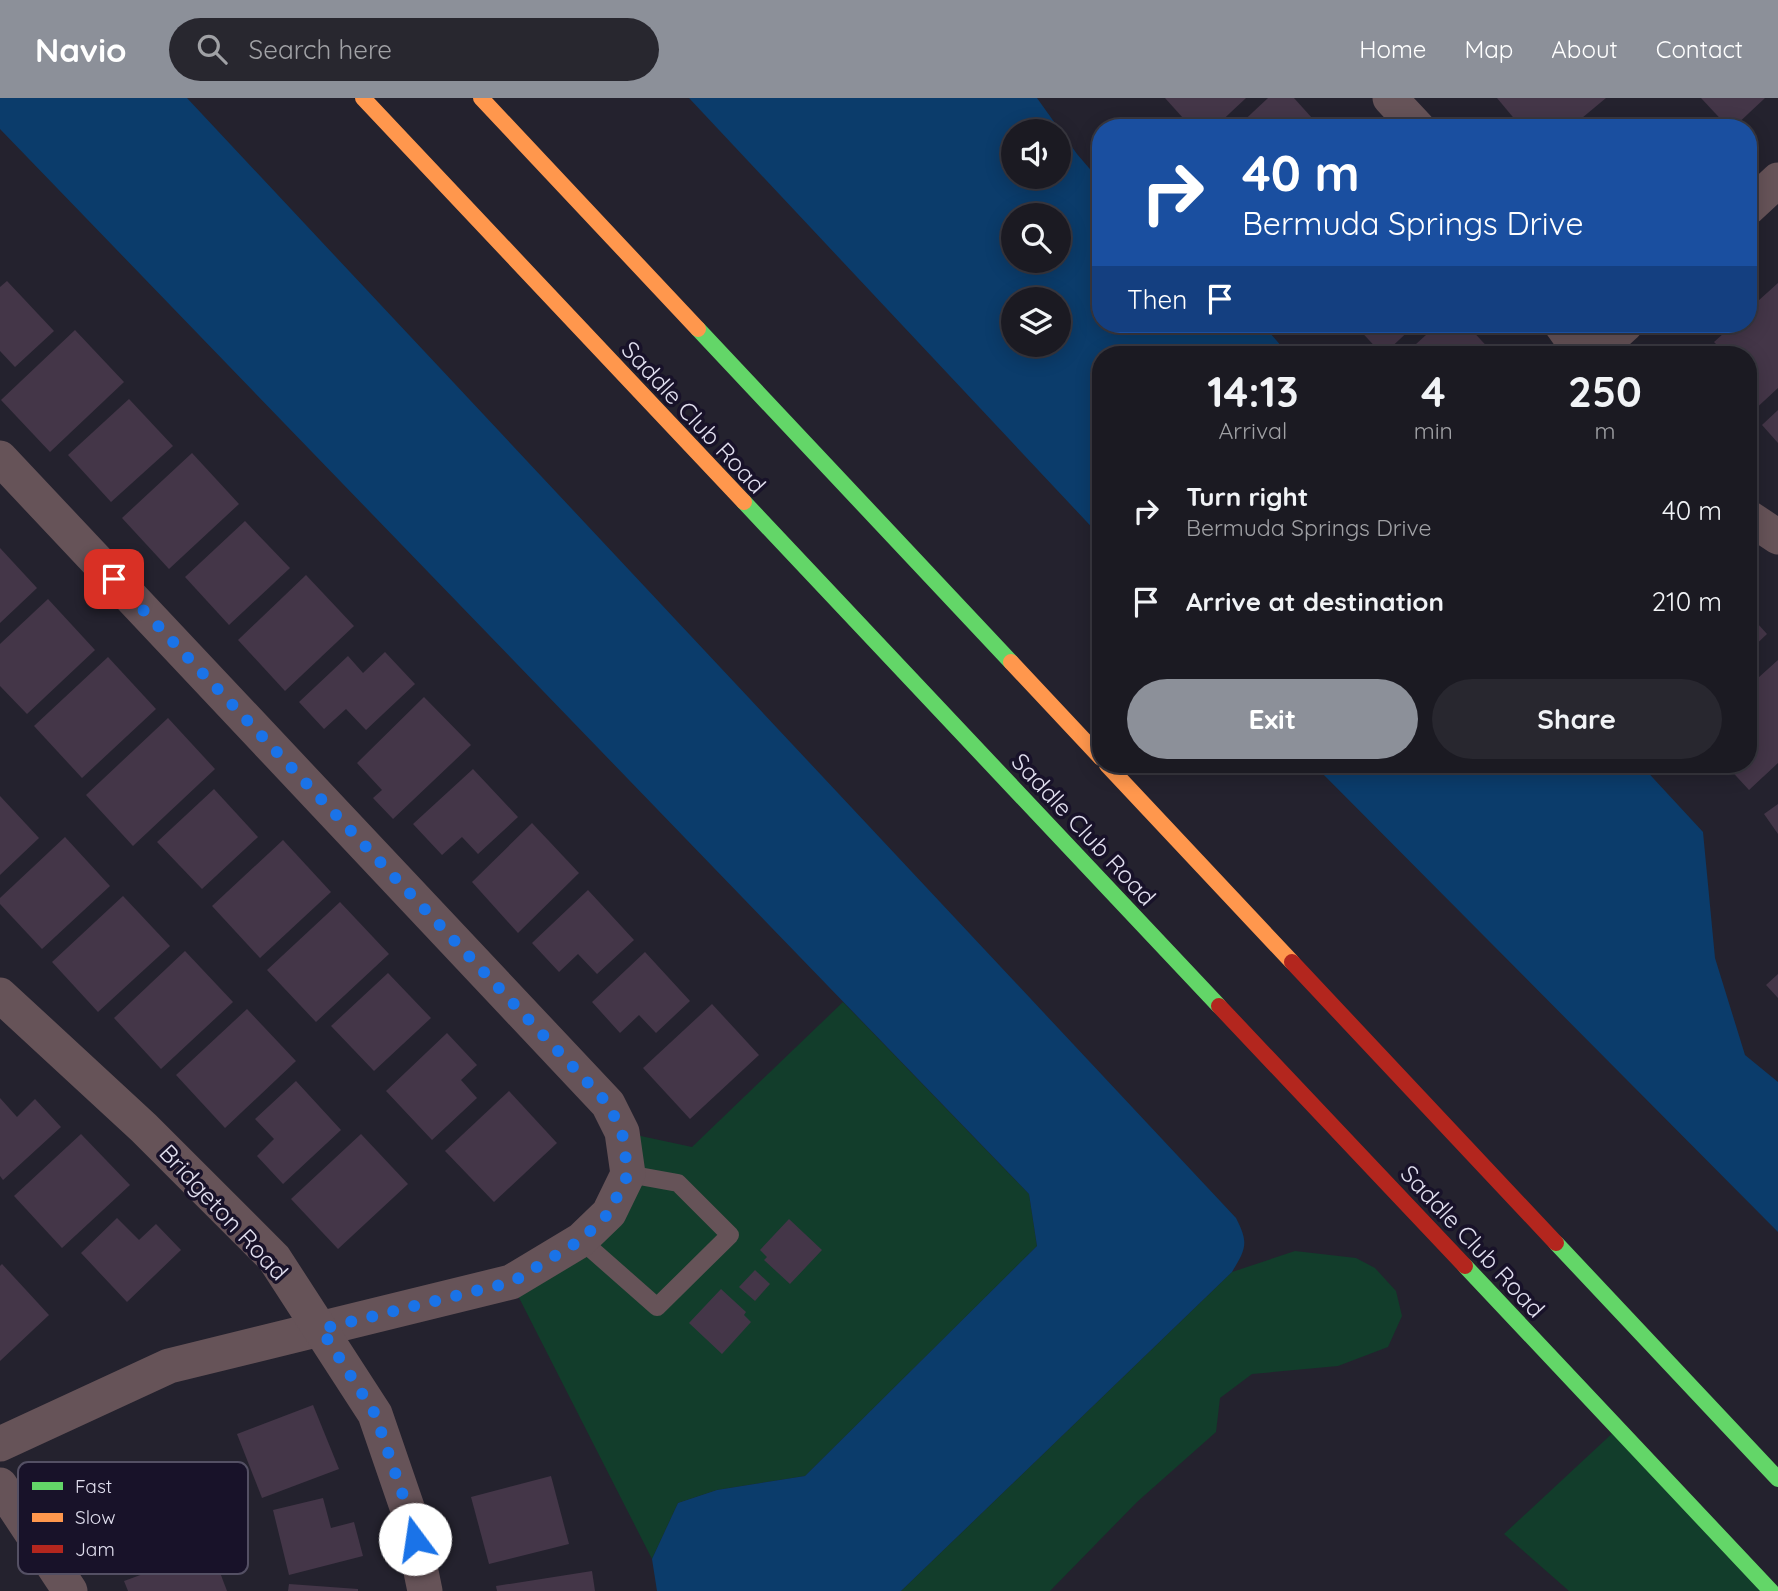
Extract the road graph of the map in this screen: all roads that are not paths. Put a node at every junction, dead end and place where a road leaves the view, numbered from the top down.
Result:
1 (363, 98) edge
2 (481, 98) edge
3 (1390, 98) edge
4 (1410, 119) edge
5 (1778, 180) edge
6 (1757, 200) edge
7 (1616, 333) edge
8 (1602, 346) edge
9 (0, 458) edge
10 (1757, 523) edge
11 (1778, 537) edge
12 (1092, 748) edge
13 (1116, 773) edge
14 (0, 995) edge
15 (628, 1174) junction
16 (581, 1240) junction
17 (321, 1329) junction
18 (0, 1444) edge
19 (1778, 1479) edge
20 (0, 1485) edge
21 (18, 1513) edge
22 (58, 1574) edge
23 (69, 1591) edge
24 (425, 1591) edge
25 (1772, 1591) edge

1 - 25 street, Saddle Club Road
2 - 12 street
3 - 4 street
5 - 6 street
7 - 8 street
9 - 15 street
10 - 11 street
13 - 19 street
14 - 17 street, Bridgeton Road
15 - 16 street
15 - 16 lane
16 - 17 street
17 - 18 street
17 - 24 street, Bridgeton Road
20 - 21 street
22 - 23 street

